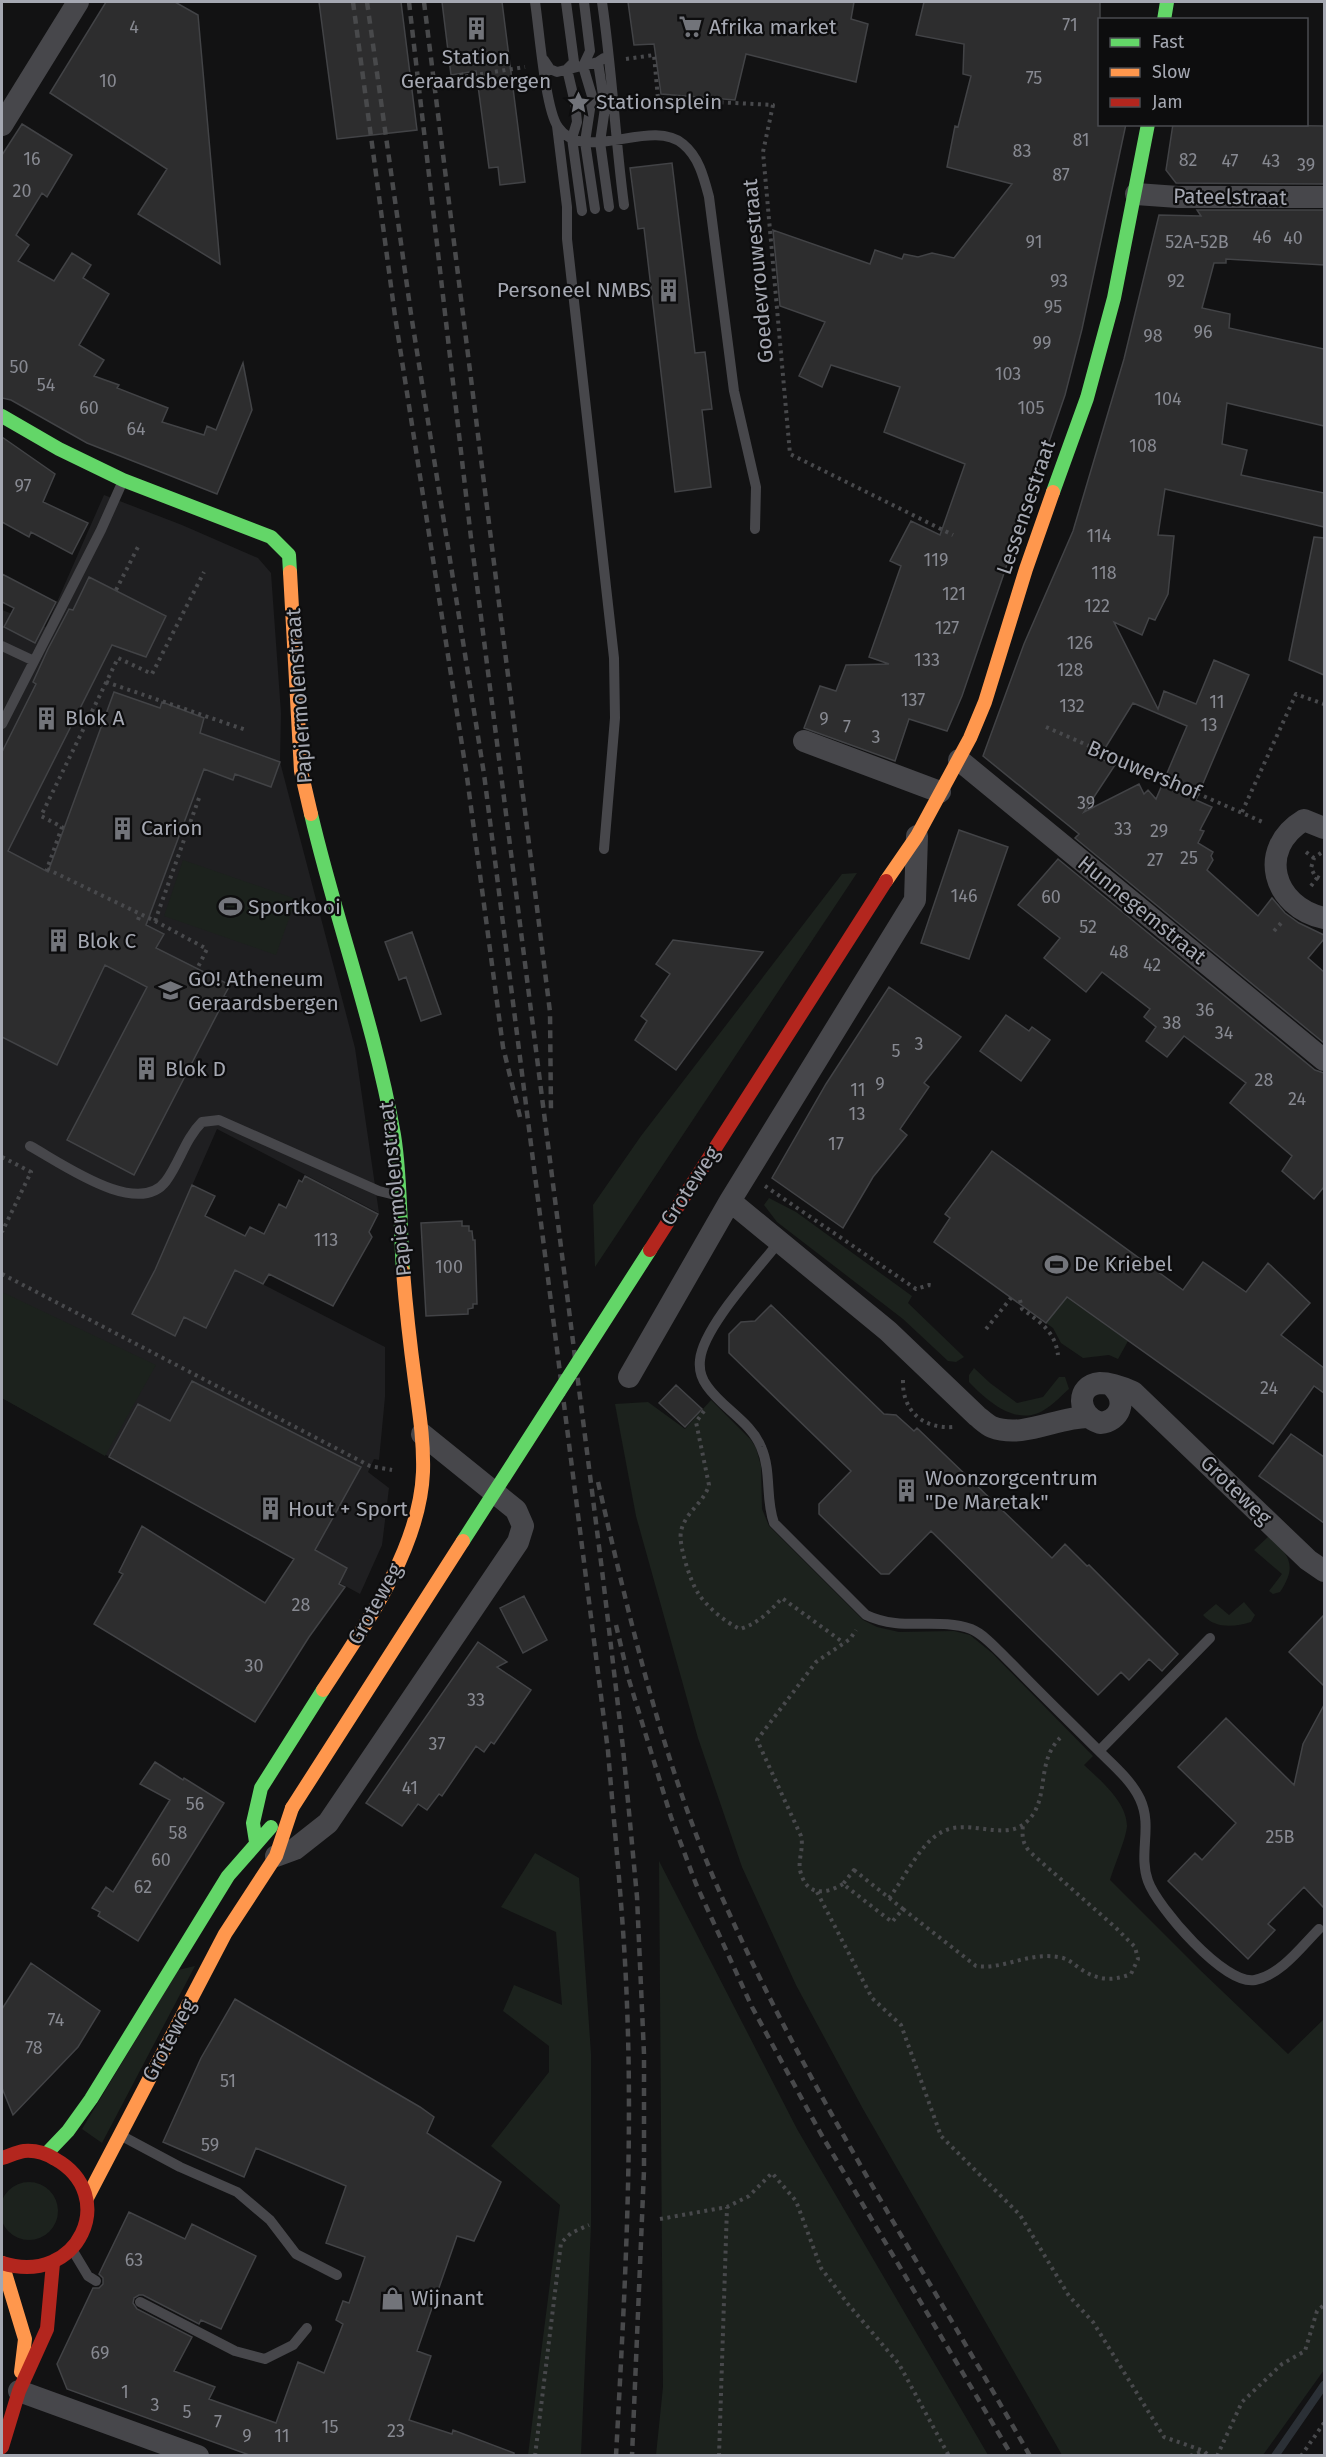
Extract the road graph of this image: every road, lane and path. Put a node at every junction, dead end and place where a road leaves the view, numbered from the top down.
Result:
1 (78, 2) edge
2 (535, 2) edge
3 (566, 2) edge
4 (584, 2) edge
5 (602, 2) edge
6 (1167, 2) edge
7 (1164, 18) edge
8 (608, 40) junction
9 (543, 60) junction
10 (611, 61) junction
11 (598, 62) junction
12 (582, 66) junction
13 (519, 69) dead end
14 (567, 69) junction
15 (461, 73) dead end
16 (2, 125) edge
17 (557, 126) junction
18 (1148, 126) edge
19 (572, 138) junction
20 (615, 140) junction
21 (585, 142) junction
22 (600, 142) junction
23 (1136, 194) junction
24 (1324, 198) edge
25 (624, 205) dead end
26 (609, 207) dead end
27 (595, 209) dead end
28 (582, 211) dead end
29 (2, 416) edge
30 (123, 480) junction
31 (754, 529) dead end
32 (953, 535) dead end
33 (139, 545) dead end
34 (204, 572) dead end
35 (116, 590) dead end
36 (2, 646) edge
37 (34, 661) junction
38 (106, 682) junction
39 (1324, 704) edge
40 (2, 724) edge
41 (1046, 727) dead end
42 (246, 730) dead end
43 (804, 741) dead end
44 (959, 760) junction
45 (940, 792) junction
46 (199, 798) dead end
47 (1242, 812) junction
48 (1250, 815) dead end
49 (1324, 828) edge
50 (917, 836) junction
51 (604, 849) dead end
52 (1324, 852) edge
53 (1324, 880) edge
54 (886, 881) joint
55 (140, 914) junction
56 (1324, 918) edge
57 (138, 920) dead end
58 (155, 921) junction
59 (198, 967) dead end
60 (1324, 1060) edge
61 (30, 1146) dead end
62 (2, 1157) edge
63 (747, 1175) junction
64 (398, 1196) junction
65 (730, 1202) junction
66 (2, 1232) edge
67 (779, 1242) junction
68 (2, 1274) edge
69 (935, 1286) dead end
70 (1011, 1298) dead end
71 (1020, 1300) dead end
72 (986, 1329) dead end
73 (1058, 1355) dead end
74 (629, 1377) dead end
75 (1112, 1386) junction
76 (718, 1399) junction
77 (1150, 1407) junction
78 (1085, 1408) junction
79 (1117, 1415) junction
80 (422, 1434) junction
81 (392, 1470) dead end
82 (1324, 1570) edge
83 (866, 1616) junction
84 (1210, 1638) dead end
85 (844, 1643) junction
86 (1076, 1729) junction
87 (1099, 1751) junction
88 (292, 1808) junction
89 (1023, 1824) junction
90 (256, 1842) junction
91 (276, 1856) junction
92 (843, 1884) junction
93 (817, 1892) junction
94 (889, 1898) junction
95 (903, 1909) junction
96 (1319, 1929) dead end
97 (119, 2134) junction
98 (2, 2141) edge
99 (47, 2154) junction
100 (6, 2156) edge
101 (87, 2198) junction
102 (727, 2207) junction
103 (660, 2219) dead end
104 (589, 2225) dead end
105 (73, 2249) junction
106 (2, 2263) edge
107 (53, 2263) junction
108 (337, 2275) dead end
109 (96, 2281) dead end
110 (140, 2302) dead end
111 (1324, 2305) edge
112 (307, 2328) dead end
113 (19, 2391) junction
114 (1324, 2423) edge
115 (2, 2447) edge
116 (1204, 2451) junction
117 (198, 2456) edge
118 (535, 2456) edge
119 (719, 2456) edge
120 (949, 2456) edge
121 (1190, 2456) edge
122 (1209, 2456) edge
123 (1217, 2456) edge
124 (1300, 2456) edge

1 - 16 street
2 - 9 lane
3 - 14 lane
4 - 12 lane
5 - 8 lane
6 - 7 main road
8 - 10 lane
8 - 11 lane
9 - 14 lane
9 - 17 lane
10 - 20 lane
10 - 32 path, Goedevrouwestraat
11 - 12 lane
11 - 22 lane
12 - 14 lane
12 - 21 lane
13 - 15 path
14 - 19 lane
17 - 19 lane
17 - 51 lane
18 - 23 main road, Lessensestraat
19 - 21 lane
19 - 28 lane
20 - 22 lane
20 - 25 lane
20 - 31 lane
21 - 22 lane
21 - 27 lane
22 - 26 lane
23 - 24 street, Pateelstraat
23 - 44 main road, Lessensestraat
29 - 30 main road, Papiermolenstraat
30 - 37 lane
30 - 64 main road, Papiermolenstraat
33 - 35 path
34 - 38 path
36 - 37 lane
37 - 40 lane
38 - 42 path
38 - 55 path
39 - 47 path
41 - 47 path, Brouwershof
43 - 45 street
44 - 45 main road, Lessensestraat
44 - 60 street, Hunnegemstraat
45 - 50 main road, Lessensestraat
46 - 58 path
47 - 48 path, Brouwershof
49 - 56 street
50 - 54 main road, Lessensestraat
50 - 63 street, Groteweg
52 - 53 path
54 - 88 main road, Groteweg, bridge
55 - 57 path
55 - 58 path
58 - 59 path
61 - 64 lane
62 - 66 path
63 - 65 street, Groteweg
63 - 69 path
64 - 80 main road, Papiermolenstraat
65 - 67 street, Groteweg
65 - 74 street, Groteweg
67 - 76 lane
67 - 78 street, Groteweg
68 - 81 path
70 - 72 path
71 - 73 path
75 - 77 street, Groteweg
75 - 78 street
75 - 79 street
76 - 83 lane
76 - 85 path
77 - 79 street, Groteweg
77 - 82 street, Groteweg
78 - 79 street, Groteweg
80 - 90 main road, Groteweg
80 - 91 street
83 - 85 path
83 - 86 lane
84 - 87 lane
85 - 93 path
86 - 87 lane
86 - 89 path
87 - 96 lane
88 - 90 main road, Groteweg
88 - 91 main road, Groteweg
89 - 94 path
89 - 95 path
90 - 99 main road, Groteweg
91 - 97 main road, Groteweg
92 - 93 path
92 - 94 path
92 - 95 path
93 - 116 path
94 - 95 path
97 - 101 main road, Groteweg
97 - 108 lane
98 - 100 main road
99 - 100 main road
99 - 101 main road
101 - 105 main road, Groteweg
102 - 103 path
102 - 119 path
102 - 120 path
104 - 118 path
105 - 107 main road, Groteweg
105 - 109 lane
106 - 107 main road, Groteweg
106 - 113 main road, Groteweg
107 - 113 main road, Groteweg
110 - 112 lane
111 - 123 path
113 - 115 main road, Groteweg
113 - 117 street
114 - 124 path
116 - 121 path
116 - 122 path

